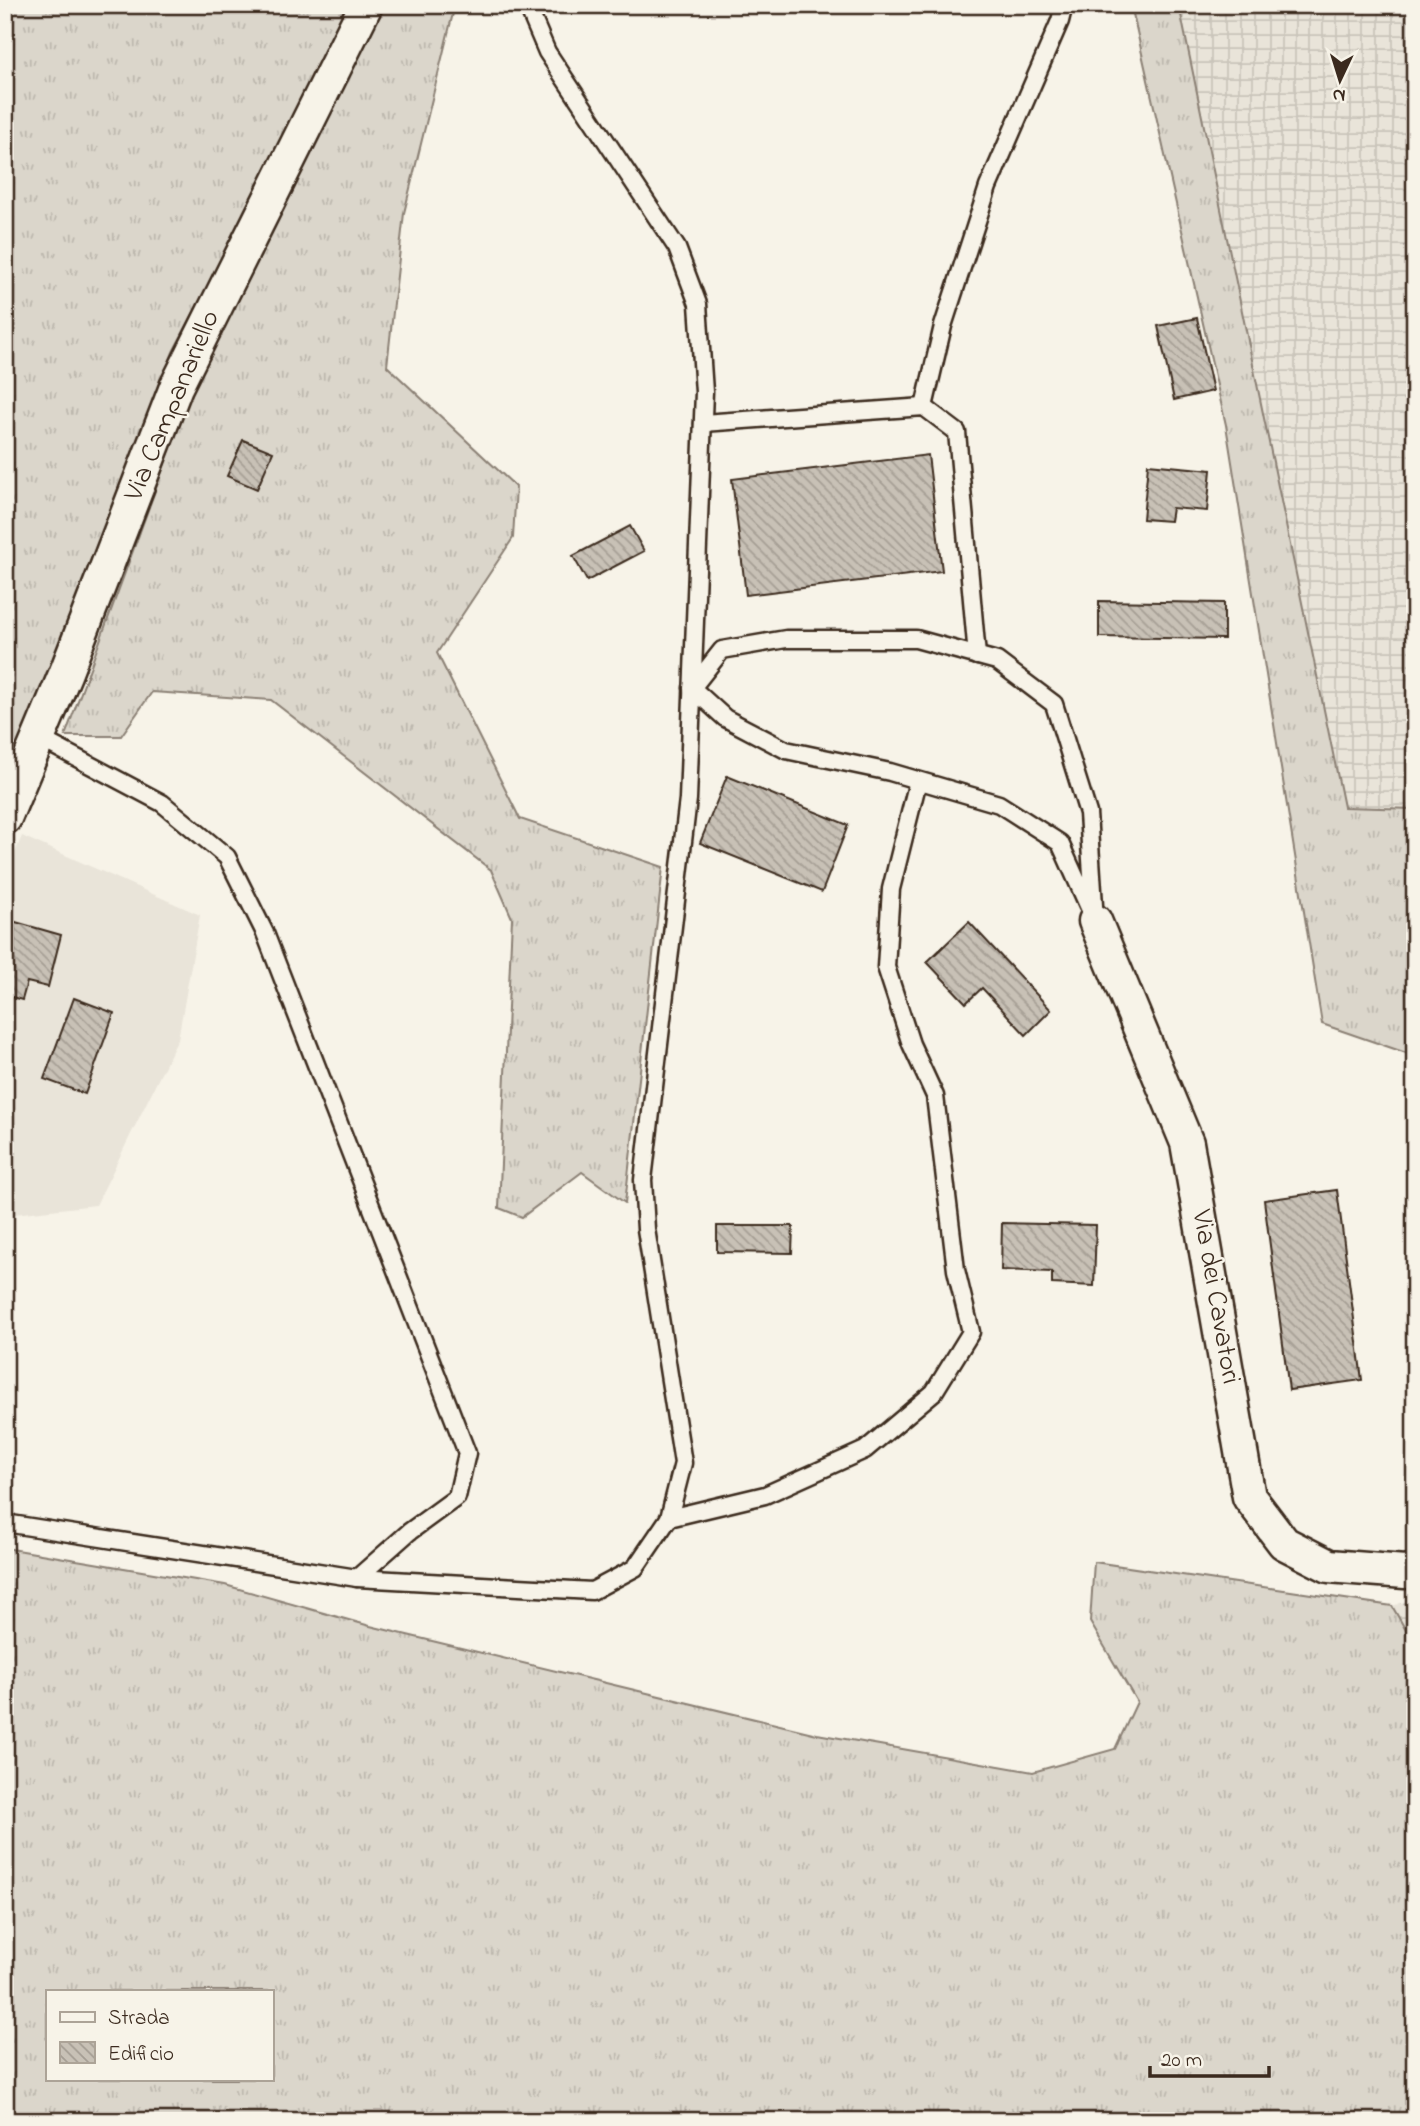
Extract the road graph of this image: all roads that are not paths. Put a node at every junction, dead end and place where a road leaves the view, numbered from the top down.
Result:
1 (366, 5) edge
2 (545, 5) edge
3 (1064, 5) edge
4 (530, 11) edge
5 (924, 407) junction
6 (703, 423) junction
7 (977, 656) junction
8 (692, 688) junction
9 (38, 738) junction
10 (918, 781) junction
11 (5, 818) edge
12 (1095, 921) junction
13 (669, 1518) junction
14 (5, 1523) edge
15 (1415, 1570) edge
16 (357, 1578) junction

1 - 9 street, Via Campanariello
2 - 4 lane
3 - 5 lane
4 - 6 lane
5 - 6 lane
5 - 7 lane
6 - 8 lane
7 - 8 lane
7 - 12 lane
8 - 10 lane
8 - 13 lane
9 - 11 street, Via Campanariello
9 - 16 lane
10 - 12 lane
10 - 13 lane
12 - 15 street, Via dei Cavatori
13 - 16 lane
14 - 16 lane

